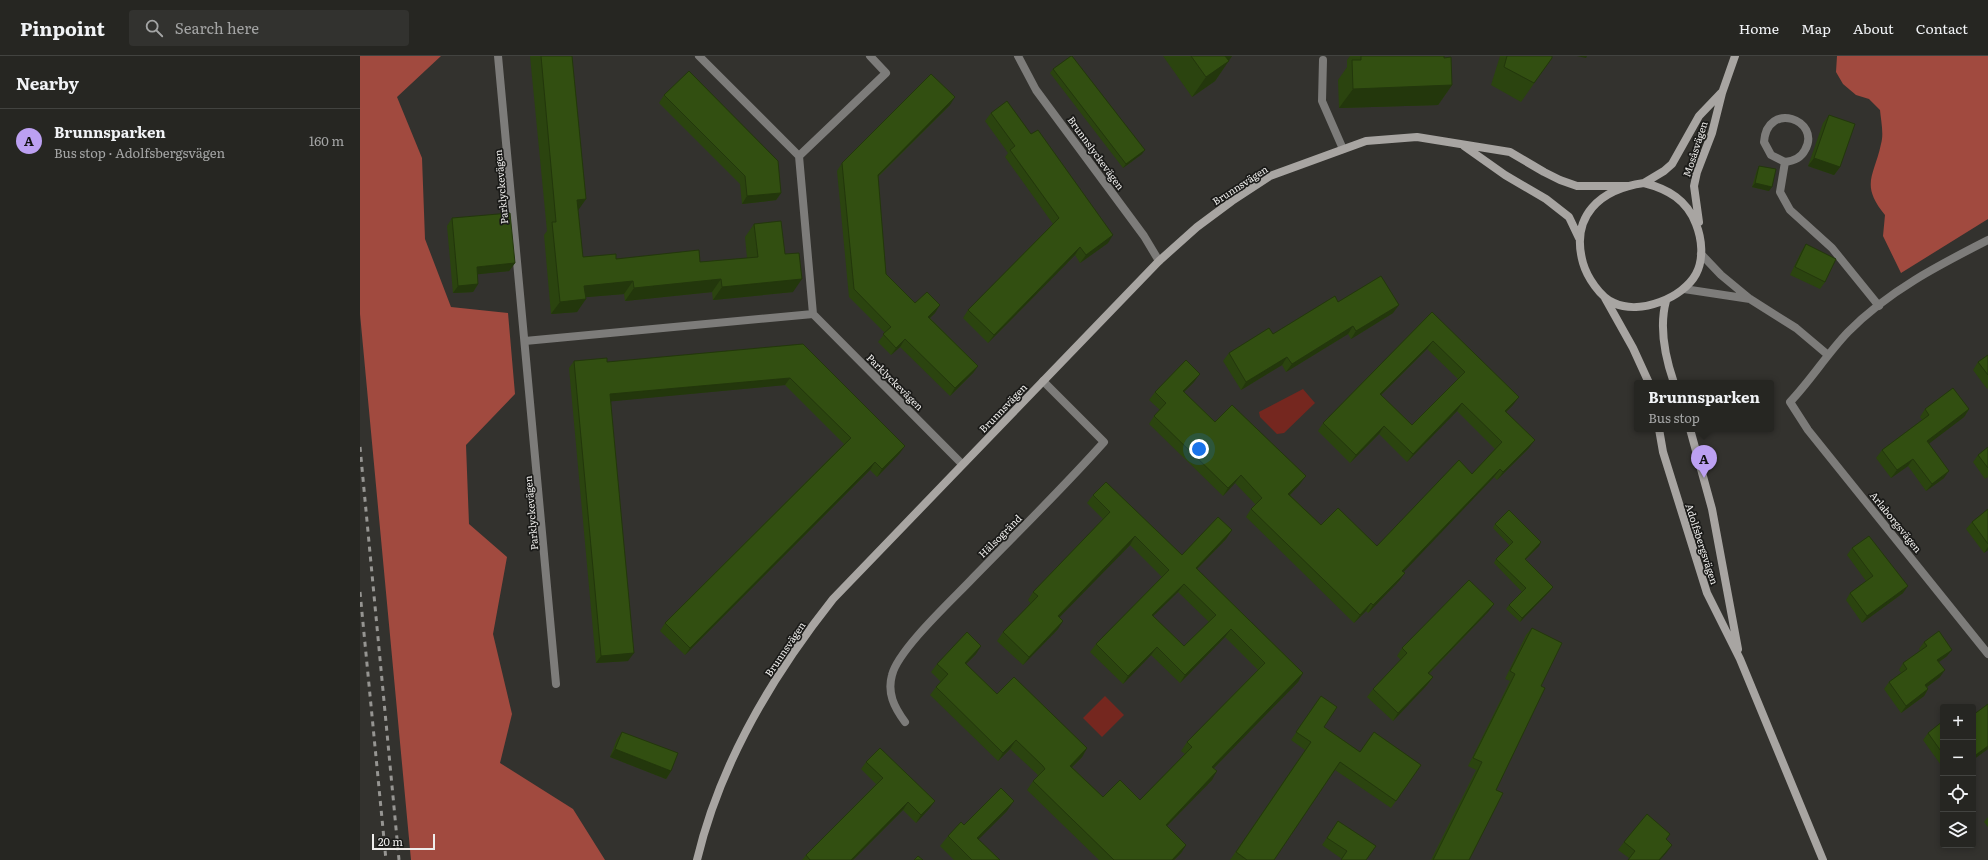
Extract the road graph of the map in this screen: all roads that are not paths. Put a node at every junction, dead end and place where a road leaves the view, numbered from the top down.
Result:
1 (498, 56) edge
2 (699, 56) edge
3 (870, 56) edge
4 (1018, 56) edge
5 (1735, 56) edge
6 (1322, 60) dead end
7 (1722, 93) junction
8 (1461, 145) junction
9 (1343, 149) junction
10 (799, 156) junction
11 (1785, 162) junction
12 (1644, 183) junction
13 (1628, 186) junction
14 (1701, 236) junction
15 (1579, 238) junction
16 (1988, 240) edge
17 (1701, 254) junction
18 (1159, 262) junction
19 (1684, 289) junction
20 (1603, 295) junction
21 (1750, 299) junction
22 (1666, 301) junction
23 (1879, 306) junction
24 (813, 314) junction
25 (525, 341) junction
26 (1828, 355) junction
27 (1648, 380) edge
28 (1673, 380) edge
29 (1043, 381) junction
30 (1660, 432) edge
31 (1691, 432) edge
32 (962, 464) junction
33 (1988, 654) edge
34 (1740, 659) junction
35 (556, 684) dead end
36 (904, 722) dead end
37 (697, 860) edge
38 (1823, 860) edge

1 - 25 street, Parklyckevägen
2 - 10 street
3 - 10 street
4 - 18 street, Brunnslyckevägen
5 - 7 main road, Mosåsvägen
6 - 9 street
7 - 12 main road, Mosåsvägen
7 - 14 main road, Mosåsvägen
8 - 9 main road, Brunnsvägen
8 - 13 main road, Brunnsvägen
8 - 15 main road, Brunnsvägen
9 - 18 main road, Brunnsvägen
10 - 24 street
11 - 11 street
11 - 23 street
12 - 13 main road
12 - 14 main road
13 - 15 main road
14 - 17 main road
15 - 20 main road
16 - 23 street
17 - 19 main road
17 - 21 street
18 - 29 main road, Brunnsvägen
19 - 21 street
19 - 22 main road
20 - 22 main road
20 - 27 main road
21 - 26 street
22 - 28 main road
23 - 26 street
24 - 25 street
24 - 32 street, Parklyckevägen
25 - 35 street, Parklyckevägen
26 - 33 street, Arlaborgsvägen
29 - 32 main road, Brunnsvägen
29 - 36 street, Hälsogränd
30 - 34 main road, Adolfsbergsvägen
31 - 34 main road, Adolfsbergsvägen
32 - 37 main road, Brunnsvägen
34 - 38 main road, Adolfsbergsvägen

